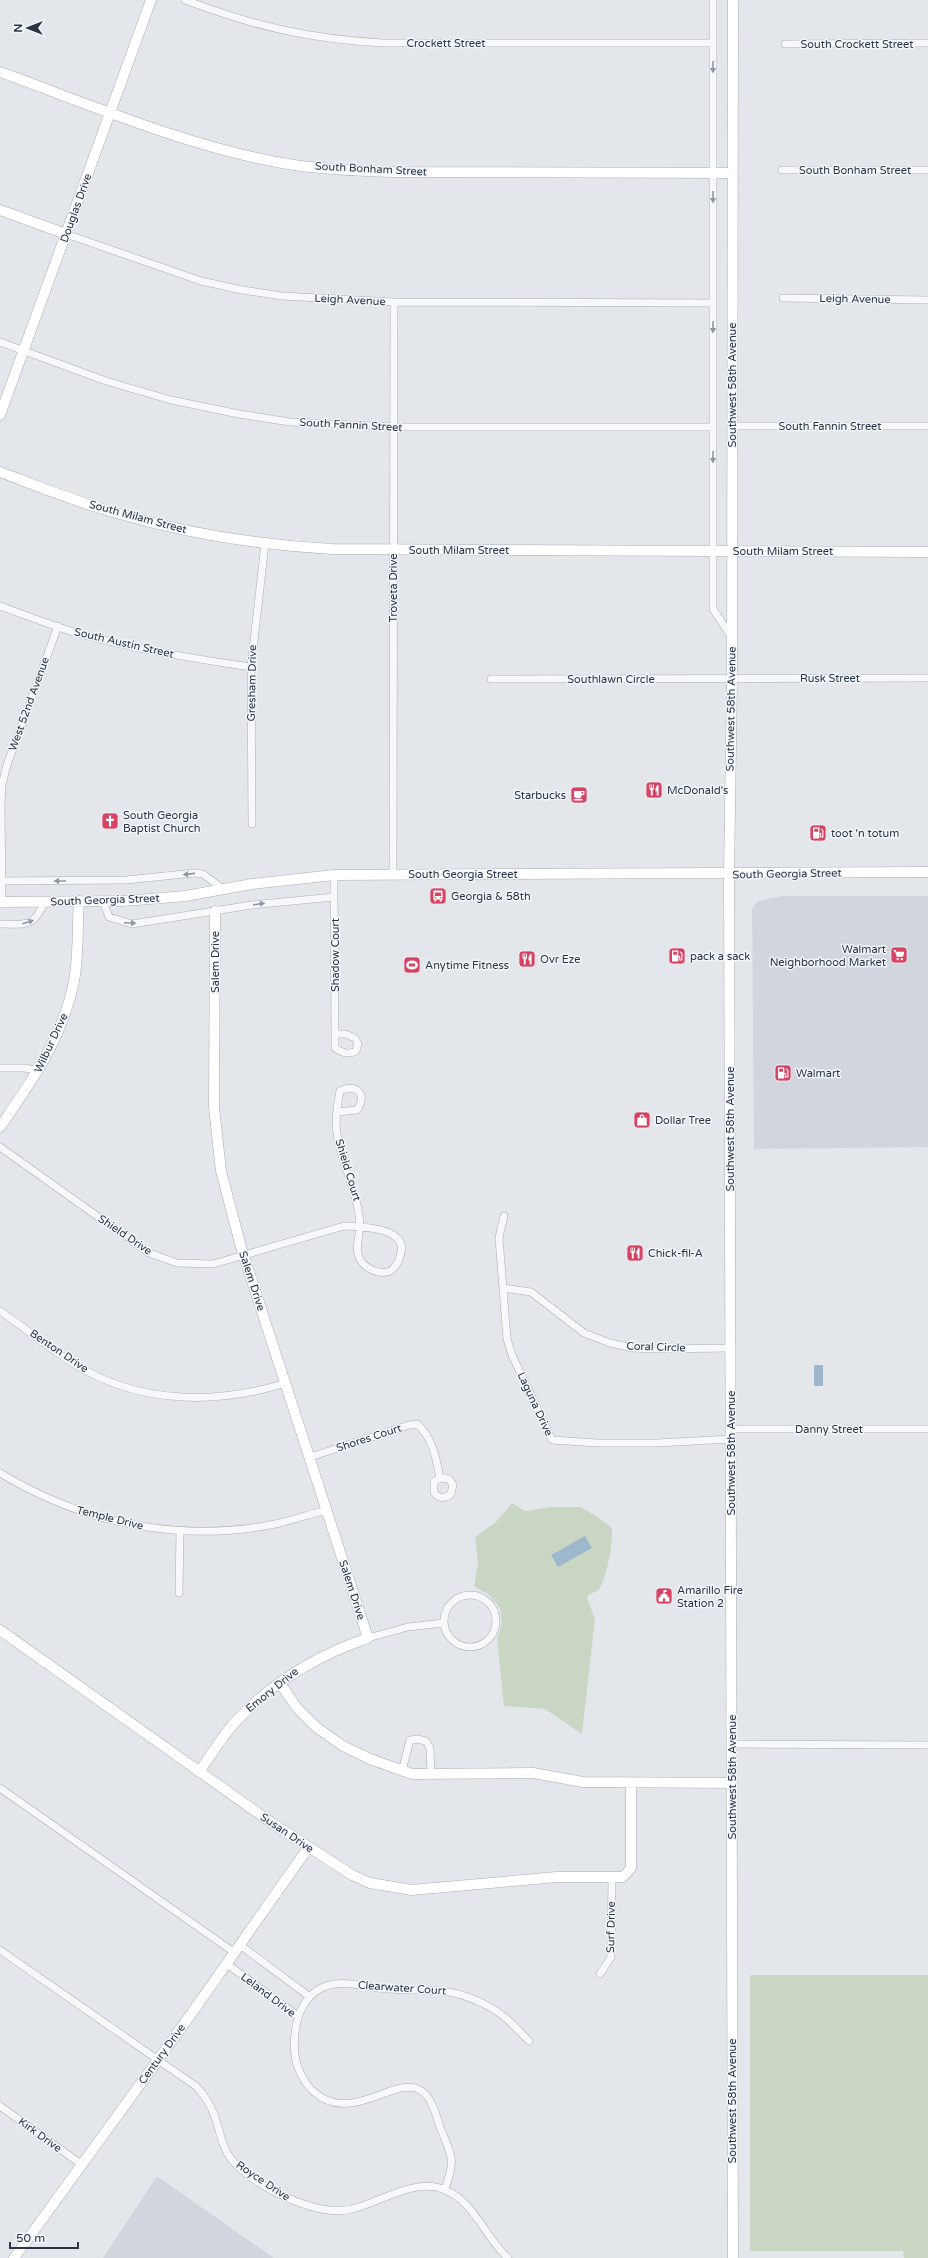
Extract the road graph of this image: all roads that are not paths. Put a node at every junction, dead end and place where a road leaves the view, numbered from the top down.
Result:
1 (151, 0) edge
2 (185, 0) edge
3 (713, 0) edge
4 (733, 0) edge
5 (928, 43) edge
6 (713, 44) junction
7 (785, 44) dead end
8 (0, 72) edge
9 (111, 112) junction
10 (782, 170) dead end
11 (928, 170) edge
12 (713, 173) junction
13 (732, 173) junction
14 (0, 210) edge
15 (66, 234) junction
16 (783, 298) dead end
17 (928, 300) edge
18 (394, 302) junction
19 (713, 303) junction
20 (0, 342) edge
21 (25, 350) junction
22 (0, 415) edge
23 (732, 426) junction
24 (928, 426) edge
25 (394, 427) junction
26 (713, 427) junction
27 (0, 472) edge
28 (265, 544) junction
29 (393, 550) junction
30 (713, 551) junction
31 (732, 551) junction
32 (928, 552) edge
33 (0, 606) edge
34 (58, 626) junction
35 (732, 637) junction
36 (251, 667) junction
37 (732, 678) junction
38 (928, 678) edge
39 (491, 679) dead end
40 (252, 824) dead end
41 (928, 872) edge
42 (393, 874) junction
43 (730, 874) junction
44 (334, 875) junction
45 (1, 881) edge
46 (223, 889) junction
47 (334, 896) junction
48 (79, 901) junction
49 (1, 902) edge
50 (46, 902) junction
51 (103, 902) junction
52 (215, 911) junction
53 (0, 924) edge
54 (335, 1034) dead end
55 (0, 1068) edge
56 (39, 1071) junction
57 (337, 1112) dead end
58 (0, 1127) edge
59 (0, 1147) edge
60 (504, 1216) dead end
61 (360, 1227) junction
62 (244, 1256) junction
63 (503, 1288) junction
64 (0, 1310) edge
65 (730, 1348) junction
66 (286, 1383) junction
67 (928, 1429) edge
68 (731, 1434) junction
69 (310, 1457) junction
70 (0, 1473) edge
71 (440, 1478) dead end
72 (326, 1510) junction
73 (180, 1531) junction
74 (179, 1593) dead end
75 (443, 1623) junction
76 (0, 1630) edge
77 (368, 1638) junction
78 (280, 1683) junction
79 (731, 1744) junction
80 (928, 1745) edge
81 (402, 1771) junction
82 (199, 1772) junction
83 (431, 1774) junction
84 (732, 1783) junction
85 (631, 1784) junction
86 (0, 1788) edge
87 (308, 1848) junction
88 (612, 1878) junction
89 (237, 1949) junction
90 (0, 1950) edge
91 (227, 1964) junction
92 (600, 1974) dead end
93 (310, 1997) junction
94 (298, 2016) junction
95 (529, 2041) dead end
96 (157, 2061) junction
97 (0, 2106) edge
98 (81, 2164) junction
99 (445, 2190) junction
100 (14, 2258) edge
101 (508, 2258) edge
102 (733, 2258) edge

1 - 9 main road, Douglas Drive
2 - 6 street, Crockett Street
3 - 6 street
4 - 13 main road, Southwest 58th Avenue
5 - 7 street, South Crockett Street
6 -> 12 street
8 - 9 main road, South Bonham Street
9 - 12 main road, South Bonham Street
9 - 15 main road, Douglas Drive
10 - 11 street, South Bonham Street
12 - 13 main road, South Bonham Street
12 -> 19 street
13 - 23 main road, Southwest 58th Avenue
14 - 15 main road, Leigh Avenue
15 - 18 street, Leigh Avenue
15 - 21 main road, Douglas Drive
16 - 17 street, Leigh Avenue
18 - 19 street, Leigh Avenue
18 - 25 street, Troveta Drive
19 -> 26 street
20 - 21 street, South Fannin Street
21 - 22 main road, Douglas Drive
21 - 25 street, South Fannin Street
23 - 24 street, South Fannin Street
23 - 31 main road, Southwest 58th Avenue
25 - 26 street, South Fannin Street
25 - 29 street, Troveta Drive
26 -> 30 street
27 - 28 main road, South Milam Street
28 - 29 main road, South Milam Street
28 - 36 street, Gresham Drive
29 - 30 main road, South Milam Street
29 - 42 street, Troveta Drive
30 - 31 main road, South Milam Street
30 - 35 street
31 - 32 main road, South Milam Street
31 - 35 main road, Southwest 58th Avenue
33 - 34 street, South Austin Street
34 - 36 street, South Austin Street
34 - 45 street, West 52nd Avenue
35 - 37 main road, Southwest 58th Avenue
36 - 40 street, Gresham Drive
37 - 38 street, Rusk Street
37 - 39 street, Southlawn Circle
37 - 43 main road, Southwest 58th Avenue
41 - 43 main road, South Georgia Street
42 - 43 main road, South Georgia Street
42 - 44 main road, South Georgia Street
43 - 65 main road, Southwest 58th Avenue
44 - 46 main road, South Georgia Street
44 - 47 street, Shadow Court
46 -> 45 street
45 - 49 street, West 52nd Avenue
46 - 51 main road, South Georgia Street
52 -> 47 street
47 - 54 street, Shadow Court
48 - 50 main road, South Georgia Street
48 - 51 main road, South Georgia Street
48 - 56 main road, Wilbur Drive
49 - 50 main road, South Georgia Street
53 -> 50 street
51 -> 52 street
52 - 62 main road, Salem Drive
55 - 56 street
56 - 58 main road, Wilbur Drive
57 - 61 street, Shield Court
59 - 62 street, Shield Drive
60 - 63 street, Laguna Drive
61 - 61 street, Shield Court
61 - 62 street, Shield Drive
62 - 66 main road, Salem Drive
63 - 65 street, Coral Circle
63 - 68 street, Laguna Drive
64 - 66 street, Benton Drive
65 - 68 main road, Southwest 58th Avenue
66 - 69 main road, Salem Drive
67 - 68 street, Danny Street
68 - 79 main road, Southwest 58th Avenue
69 - 71 street, Shores Court
69 - 72 main road, Salem Drive
70 - 73 street, Temple Drive
72 - 73 street, Temple Drive
72 - 77 main road, Salem Drive
73 - 74 street
75 - 75 street
75 - 77 street
76 - 82 main road, Susan Drive
77 - 78 main road, Emory Drive
78 - 81 main road
78 - 82 main road, Emory Drive
79 - 80 street
79 - 84 main road, Southwest 58th Avenue
81 - 83 main road
81 - 83 street
82 - 87 main road, Susan Drive
83 - 85 main road
84 - 85 main road
84 - 102 main road, Southwest 58th Avenue
85 - 88 main road, Susan Drive
86 - 89 street
87 - 88 main road, Susan Drive
87 - 89 main road, Century Drive
88 - 92 street, Surf Drive
89 - 91 main road, Century Drive
89 - 93 street
90 - 96 street, Royce Drive
91 - 94 street, Leland Drive
91 - 96 main road, Century Drive
93 - 94 street, Clearwater Court
93 - 95 street, Clearwater Court
94 - 99 street, Leland Drive
96 - 98 main road, Century Drive
96 - 99 street, Royce Drive
97 - 98 street, Kirk Drive
98 - 100 main road, Century Drive
99 - 101 street, Royce Drive

